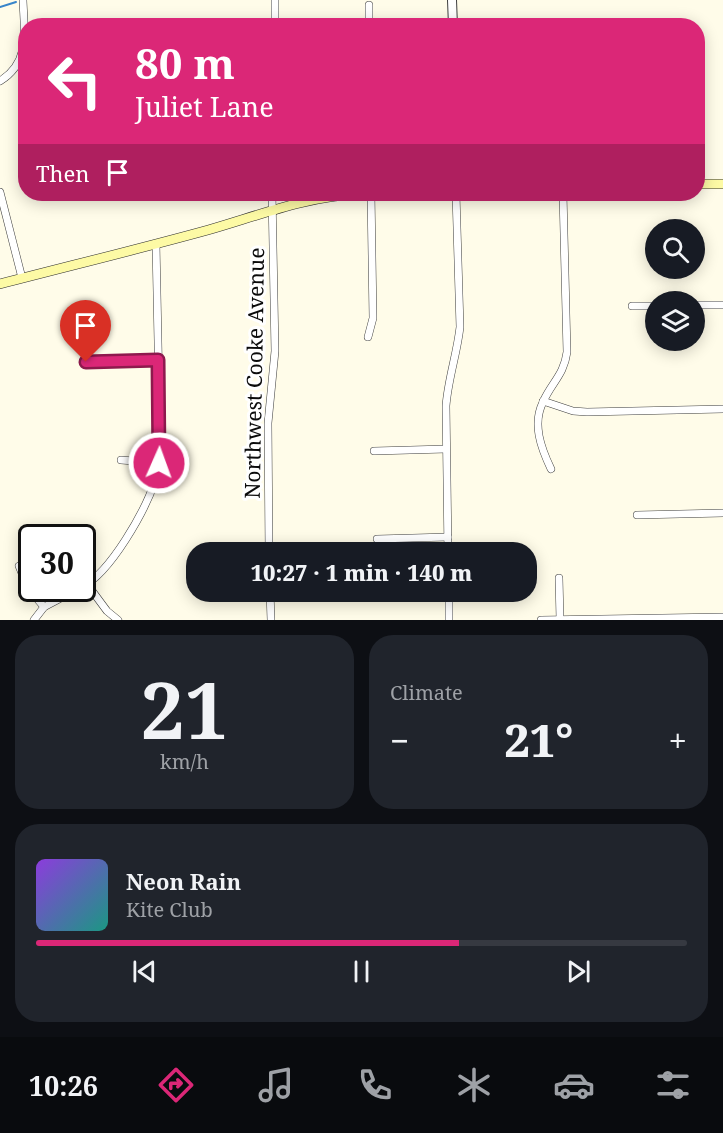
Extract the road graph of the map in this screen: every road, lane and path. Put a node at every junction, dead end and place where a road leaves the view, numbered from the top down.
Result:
1 (23, 0) edge
2 (275, 0) edge
3 (452, 0) edge
4 (369, 5) dead end
5 (23, 18) edge
6 (275, 18) edge
7 (369, 18) edge
8 (453, 18) edge
9 (18, 64) edge
10 (0, 81) edge
11 (705, 184) edge
12 (723, 184) edge
13 (0, 192) edge
14 (272, 201) edge
15 (308, 201) edge
16 (371, 201) edge
17 (456, 201) edge
18 (563, 201) edge
19 (272, 212) junction
20 (156, 244) junction
21 (22, 278) junction
22 (0, 284) edge
23 (705, 305) edge
24 (723, 305) edge
25 (632, 306) dead end
26 (645, 306) edge
27 (368, 337) dead end
28 (158, 360) junction
29 (86, 362) dead end
30 (543, 401) junction
31 (723, 409) edge
32 (446, 449) junction
33 (374, 451) dead end
34 (121, 460) dead end
35 (159, 463) junction
36 (551, 469) dead end
37 (723, 513) edge
38 (637, 515) dead end
39 (448, 537) junction
40 (377, 539) dead end
41 (269, 542) edge
42 (448, 542) edge
43 (96, 575) edge
44 (559, 578) dead end
45 (96, 600) edge
46 (41, 602) edge
47 (54, 602) edge
48 (270, 602) edge
49 (449, 602) edge
50 (45, 607) junction
51 (723, 617) edge
52 (33, 620) edge
53 (118, 620) edge
54 (271, 620) edge
55 (449, 620) edge
56 (541, 620) edge
57 (560, 620) edge

1 - 5 street
2 - 6 street
3 - 8 street
4 - 7 street
9 - 10 street
11 - 12 main road
13 - 21 street
14 - 19 street, Northwest Cooke Avenue
15 - 19 main road
16 - 27 street
17 - 32 street
18 - 30 street
19 - 20 main road
19 - 41 street, Northwest Cooke Avenue
20 - 21 main road
20 - 28 street
21 - 22 main road
23 - 24 street
25 - 26 street
28 - 29 street
28 - 35 street
30 - 31 street
30 - 36 street
32 - 33 street
32 - 39 street
34 - 35 street
35 - 43 street
37 - 38 street
39 - 40 street
39 - 42 street
44 - 57 street
45 - 53 street
46 - 50 street
47 - 50 street
48 - 54 street
49 - 55 street
50 - 52 street
51 - 57 street
56 - 57 street

